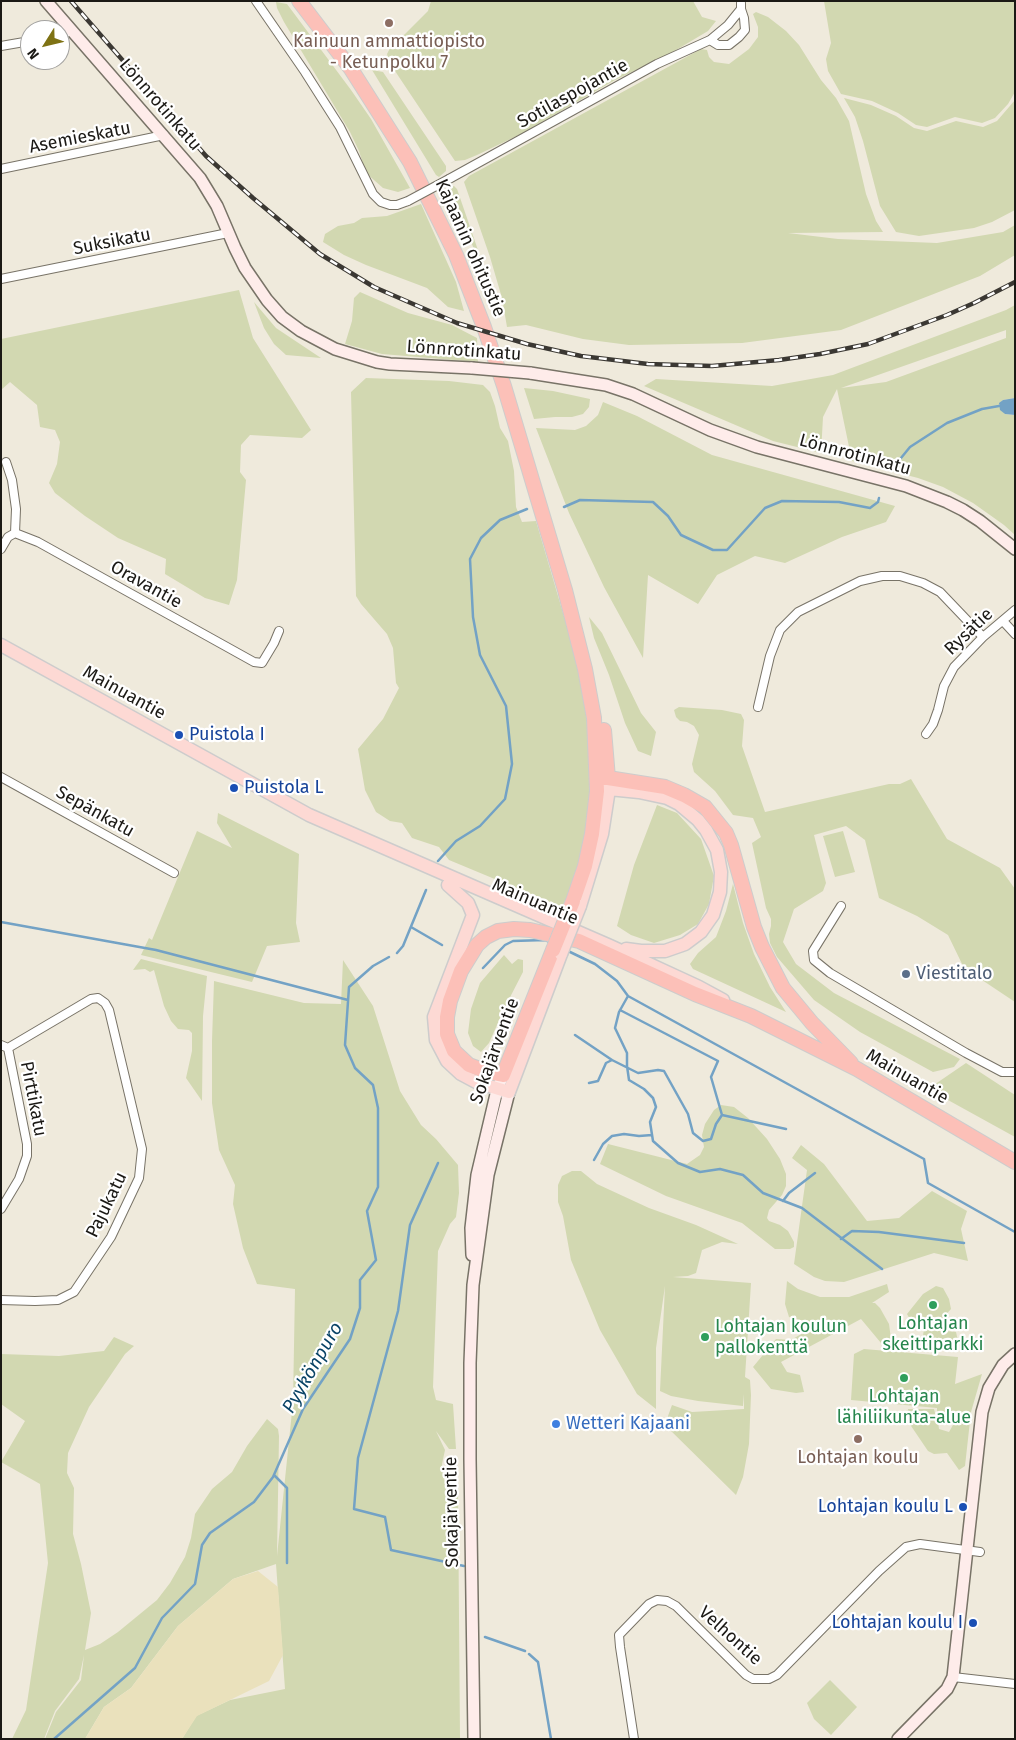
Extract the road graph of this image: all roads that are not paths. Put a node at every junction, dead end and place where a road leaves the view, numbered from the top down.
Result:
1 (46, 1) edge
2 (256, 1) edge
3 (299, 1) edge
4 (72, 31) joint
5 (710, 40) junction
6 (20, 43) edge
7 (1, 46) edge
8 (164, 135) junction
9 (1, 169) edge
10 (228, 233) junction
11 (1, 279) edge
12 (6, 462) dead end
13 (15, 533) junction
14 (1015, 549) edge
15 (1, 550) edge
16 (1015, 610) edge
17 (1003, 621) junction
18 (279, 631) dead end
19 (1015, 634) edge
20 (983, 637) junction
21 (1, 645) edge
22 (758, 707) dead end
23 (926, 734) dead end
24 (1, 777) edge
25 (603, 784) junction
26 (309, 815) junction
27 (174, 873) dead end
28 (448, 885) junction
29 (841, 906) dead end
30 (579, 941) junction
31 (610, 946) junction
32 (751, 1016) junction
33 (4, 1046) edge
34 (857, 1069) junction
35 (1015, 1072) edge
36 (505, 1084) junction
37 (1015, 1162) edge
38 (1, 1209) edge
39 (1, 1300) edge
40 (1015, 1354) edge
41 (966, 1550) junction
42 (980, 1552) dead end
43 (953, 1677) junction
44 (1015, 1684) edge
45 (474, 1739) edge
46 (634, 1739) edge
47 (898, 1739) edge

1 - 4 street, Lönnrotinkatu
2 - 5 street, Sotilaspojantie, bridge
3 - 25 highway, Kajaanin ohitustie
4 - 8 street, Lönnrotinkatu
5 - 5 street, Sotilaspojantie
6 - 7 street
8 - 9 street, Asemieskatu
8 - 10 street, Lönnrotinkatu
10 - 11 street, Suksikatu
10 - 14 street, Lönnrotinkatu, bridge
12 - 13 street
13 - 15 street
13 - 18 street, Oravantie
16 - 17 street, Rysätie
17 - 19 street
17 - 20 street, Rysätie
20 - 22 street
20 - 23 street, Rysätie
21 - 26 main road, Mainuantie
24 - 27 street, Sepänkatu
25 - 31 main road
25 - 34 highway
25 - 36 highway, Sokajärventie, bridge
26 - 28 main road, Mainuantie
26 - 31 main road, Mainuantie
28 - 30 main road, Mainuantie
28 - 36 main road
29 - 35 street
30 - 32 highway, Mainuantie
30 - 36 highway
31 - 32 main road, Mainuantie
32 - 34 highway, Mainuantie
33 - 38 street, Pirttikatu
33 - 39 street, Pajukatu
34 - 37 highway, Mainuantie
36 - 45 street, Sokajärventie
40 - 41 street
41 - 42 street, Velhontie
41 - 43 street
41 - 46 street, Velhontie
43 - 44 street
43 - 47 street

